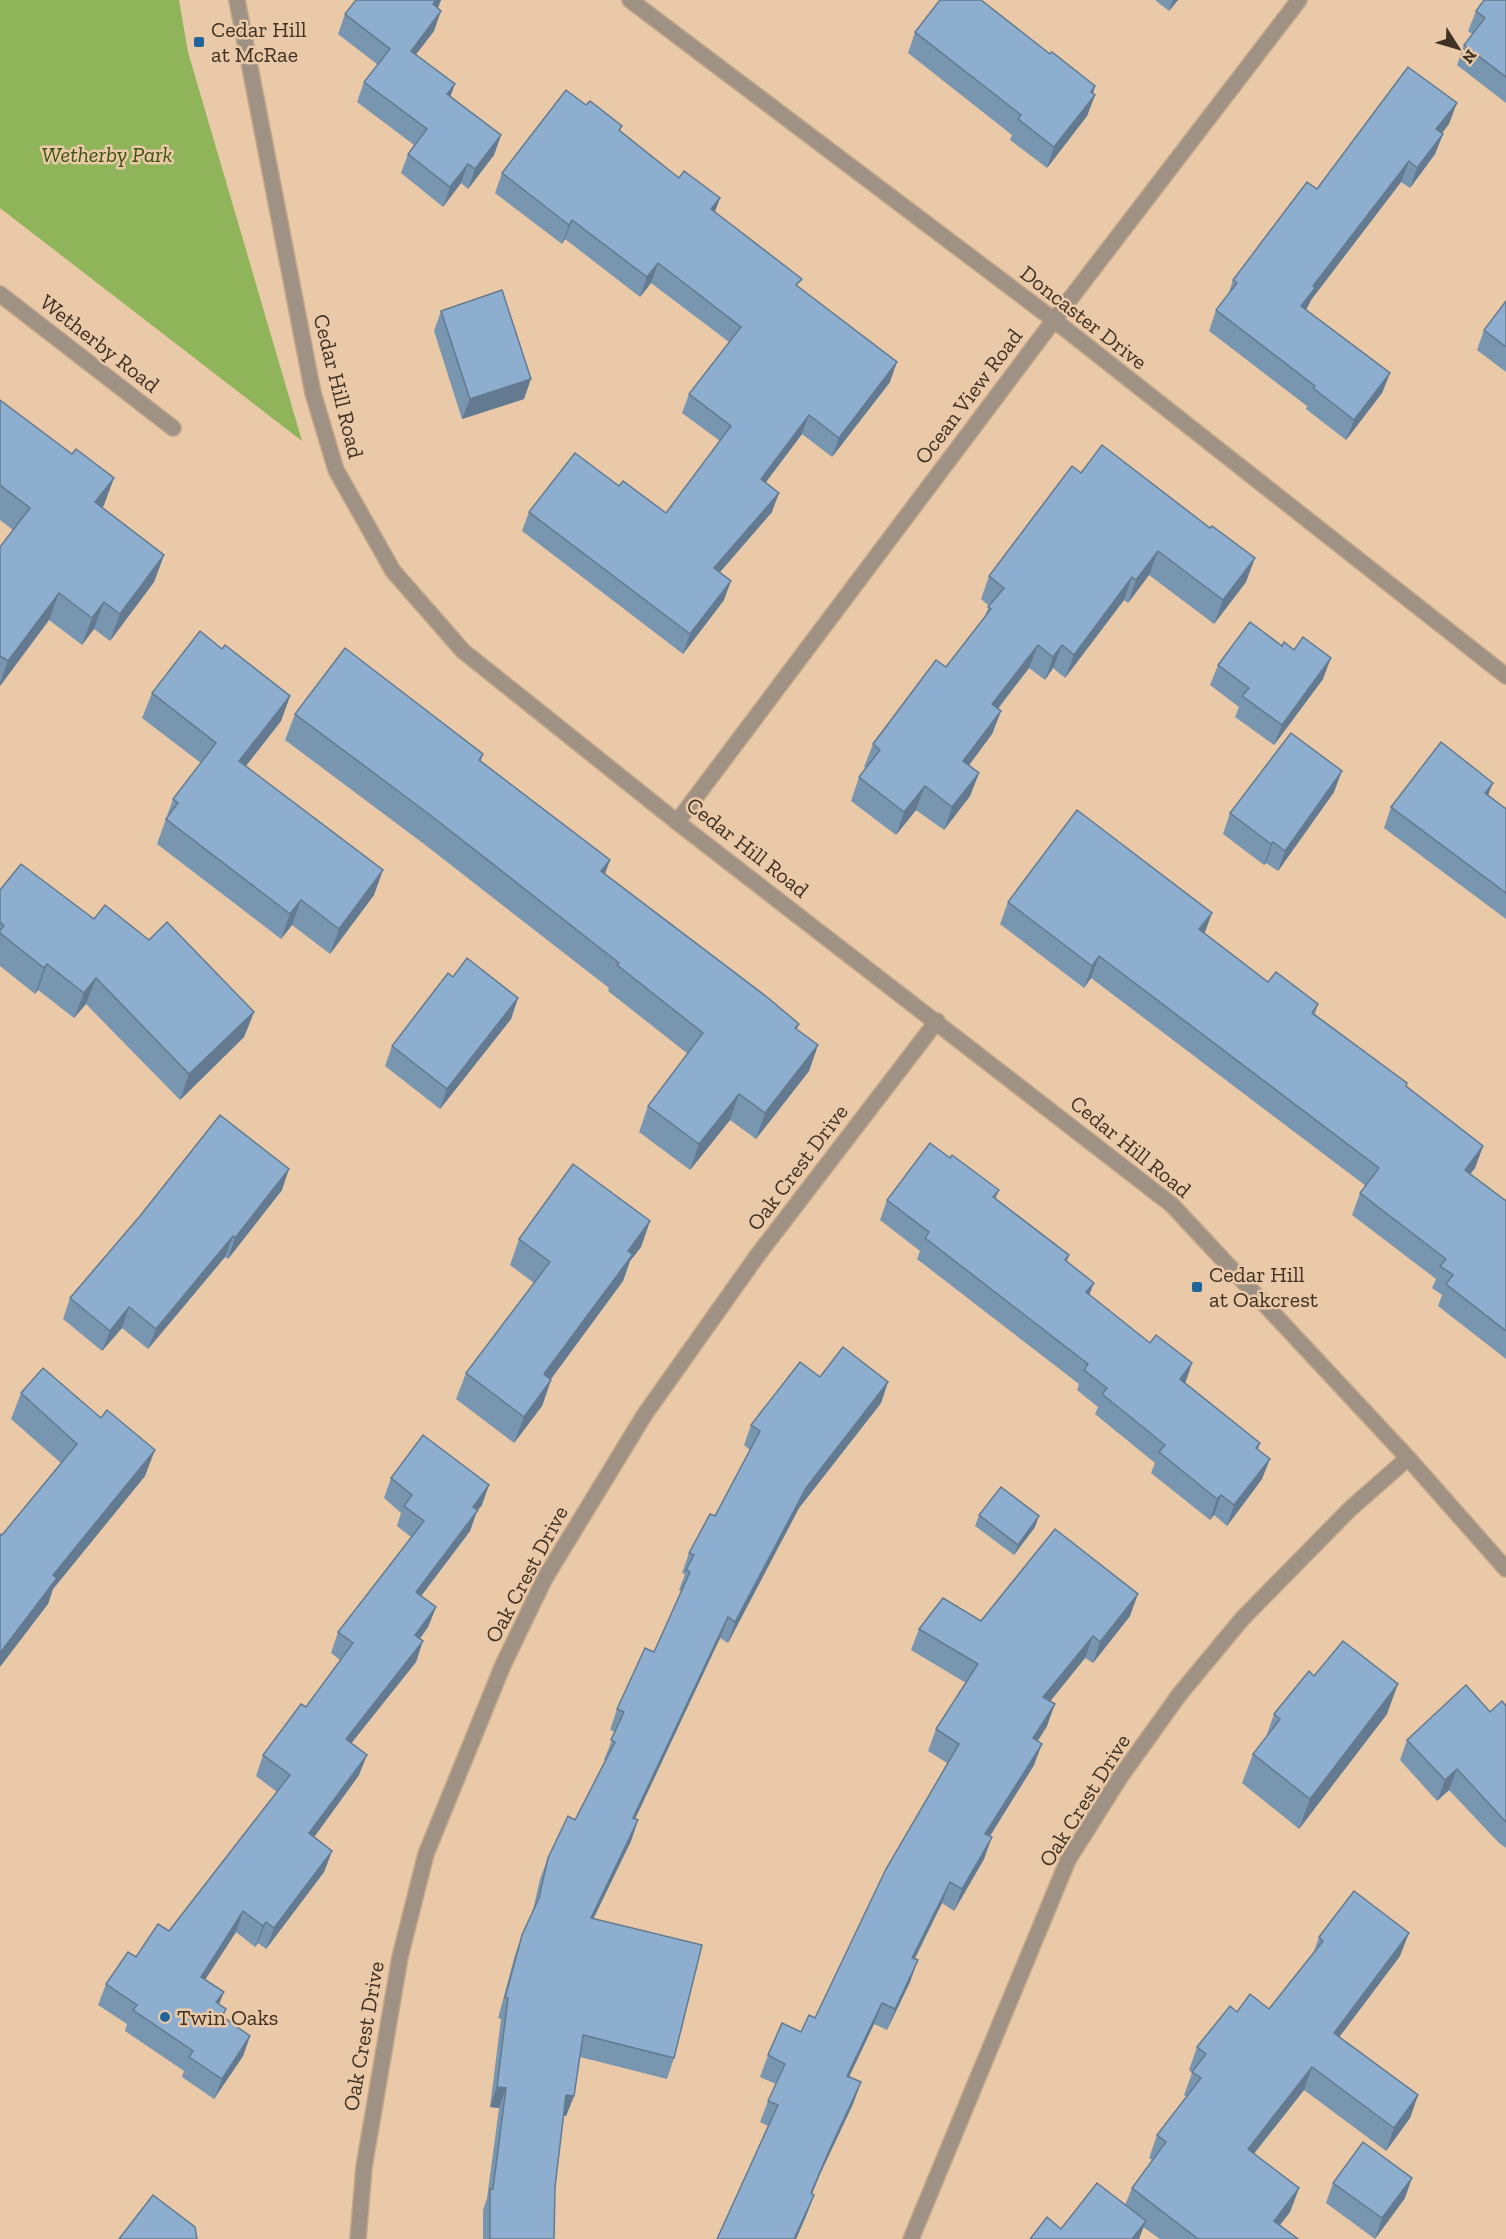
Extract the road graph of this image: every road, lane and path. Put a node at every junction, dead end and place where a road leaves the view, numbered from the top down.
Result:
1 (237, 0) edge
2 (630, 0) edge
3 (1299, 0) edge
4 (0, 294) edge
5 (1054, 320) junction
6 (173, 428) dead end
7 (1506, 676) edge
8 (678, 822) junction
9 (937, 1021) junction
10 (1408, 1458) junction
11 (1506, 1569) edge
12 (357, 2239) edge
13 (911, 2239) edge

1 - 8 street, Cedar Hill Road
2 - 5 street, Doncaster Drive
3 - 5 street, Ocean View Road
4 - 6 street, Wetherby Road
5 - 7 street, Doncaster Drive
5 - 8 street, Ocean View Road
8 - 9 street, Cedar Hill Road
9 - 10 street, Cedar Hill Road
9 - 12 street, Oak Crest Drive
10 - 11 street, Cedar Hill Road
10 - 13 street, Oak Crest Drive

